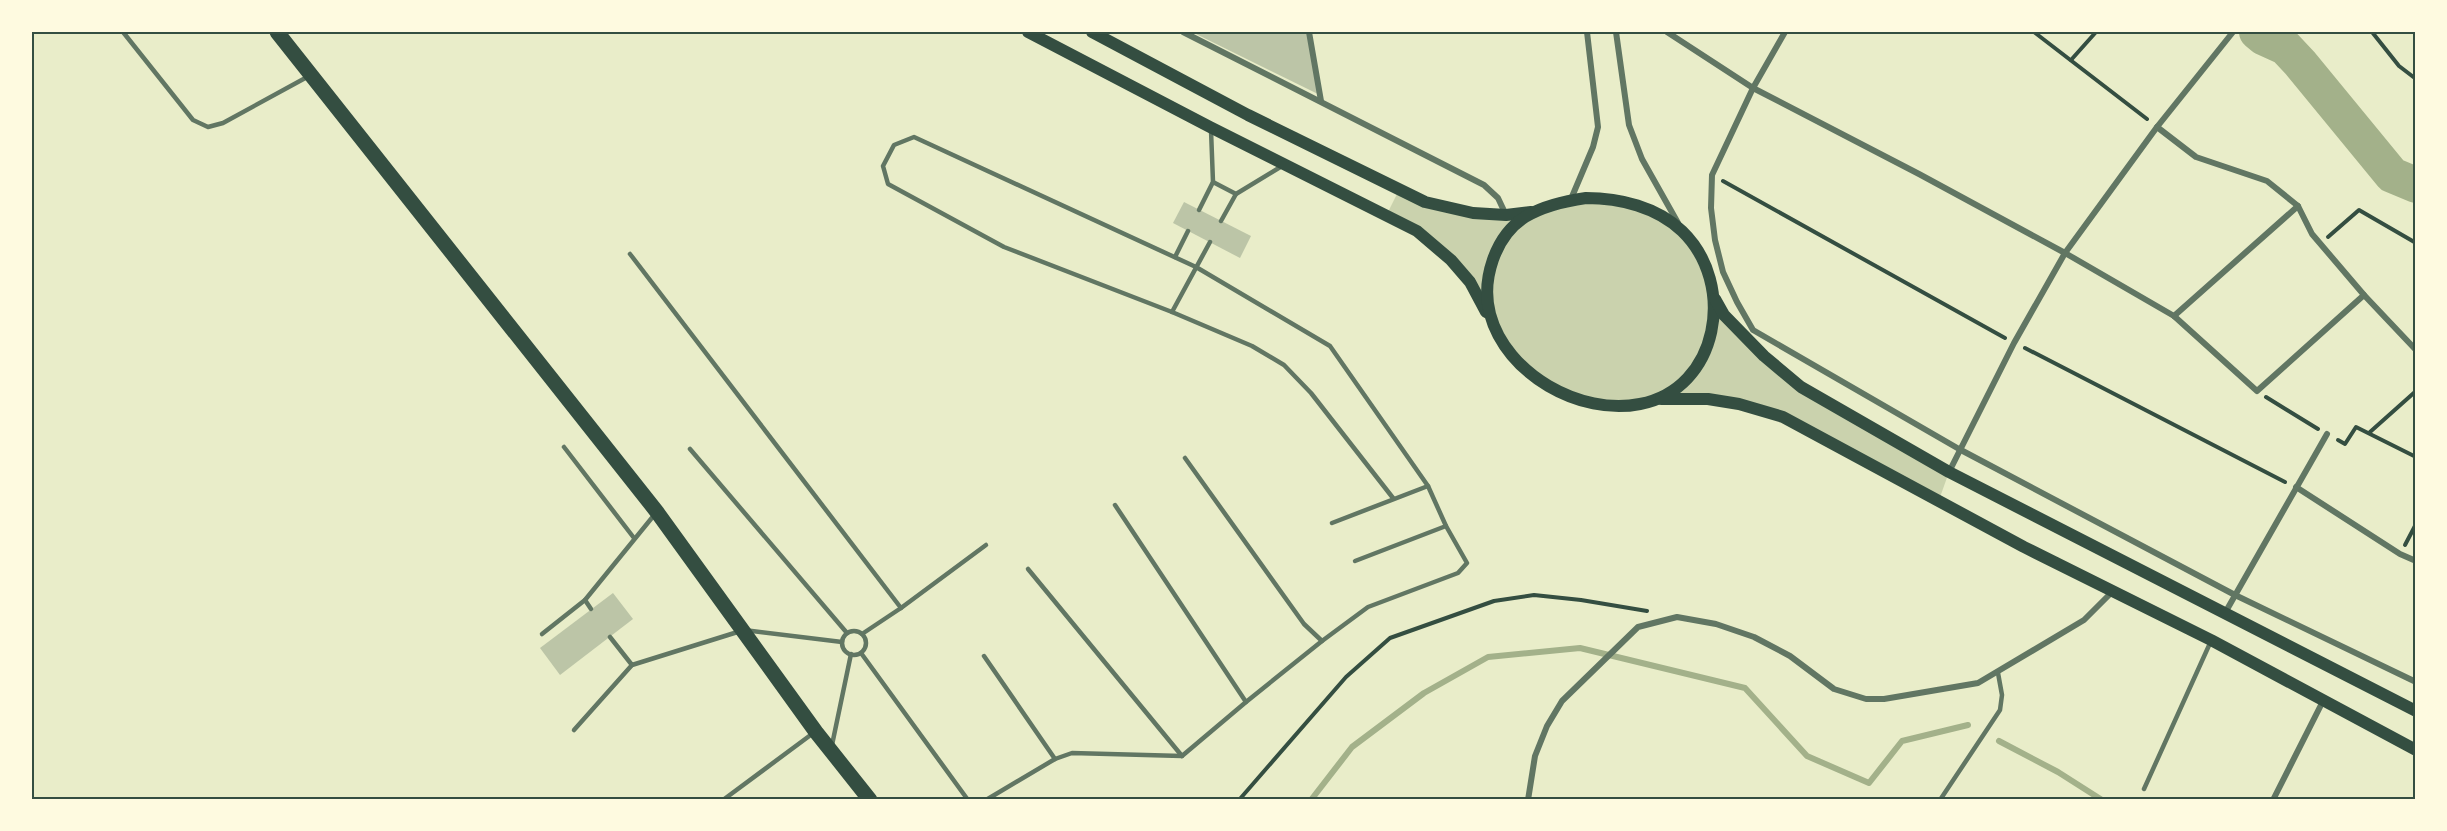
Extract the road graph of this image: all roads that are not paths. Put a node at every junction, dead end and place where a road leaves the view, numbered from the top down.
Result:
1 (123, 32) edge
2 (277, 32) edge
3 (1028, 32) edge
4 (1092, 32) edge
5 (1183, 32) edge
6 (1309, 32) edge
7 (1587, 32) edge
8 (1617, 32) edge
9 (1667, 32) edge
10 (1785, 32) edge
11 (2233, 32) edge
12 (312, 74) junction
13 (1753, 88) junction
14 (1321, 101) junction
15 (1210, 127) junction
16 (2157, 127) junction
17 (1285, 164) junction
18 (1213, 182) junction
19 (1236, 195) junction
20 (1571, 201) junction
21 (2298, 206) junction
22 (1199, 210) dead end
23 (1537, 211) junction
24 (1506, 215) junction
25 (1221, 221) dead end
26 (1188, 231) dead end
27 (1683, 232) junction
28 (1210, 242) dead end
29 (2065, 253) junction
30 (630, 255) dead end
31 (1175, 257) junction
32 (1196, 267) junction
33 (2364, 295) junction
34 (1715, 299) junction
35 (1172, 312) junction
36 (2174, 316) junction
37 (1495, 329) junction
38 (2415, 350) edge
39 (1661, 399) junction
40 (2327, 434) road end
41 (564, 447) dead end
42 (690, 449) dead end
43 (1959, 449) junction
44 (1185, 458) dead end
45 (1949, 472) junction
46 (1428, 486) junction
47 (2296, 487) junction
48 (1393, 498) junction
49 (1115, 505) dead end
50 (657, 512) junction
51 (1332, 523) dead end
52 (1446, 526) junction
53 (634, 538) junction
54 (986, 545) dead end
55 (1355, 561) dead end
56 (2415, 561) edge
57 (1028, 568) dead end
58 (2114, 590) junction
59 (2235, 595) junction
60 (585, 600) junction
61 (901, 608) junction
62 (591, 609) dead end
63 (2225, 614) junction
64 (744, 630) junction
65 (847, 633) junction
66 (542, 634) dead end
67 (862, 634) junction
68 (610, 637) dead end
69 (2211, 640) junction
70 (1322, 641) junction
71 (842, 642) junction
72 (861, 653) junction
73 (851, 654) junction
74 (984, 656) dead end
75 (632, 665) junction
76 (1998, 673) junction
77 (2415, 682) edge
78 (2323, 700) junction
79 (1246, 702) junction
80 (2415, 711) edge
81 (574, 730) dead end
82 (816, 732) junction
83 (2415, 750) edge
84 (831, 751) junction
85 (1182, 756) junction
86 (1054, 759) junction
87 (2144, 789) dead end
88 (723, 800) edge
89 (870, 800) edge
90 (968, 800) edge
91 (986, 800) edge
92 (1528, 800) edge
93 (1940, 800) edge
94 (2273, 800) edge

1 - 12 lane
2 - 12 highway
3 - 15 main road
4 - 24 main road
5 - 14 street
6 - 14 street
7 - 20 street
8 - 27 street
9 - 13 street
10 - 13 street
11 - 16 street
12 - 50 highway
13 - 29 street
13 - 43 street
14 - 24 street
15 - 17 main road
15 - 18 lane
16 - 21 street
16 - 29 street
17 - 19 lane
17 - 37 main road
18 - 19 lane
18 - 22 lane
19 - 25 lane
20 - 23 main road
20 - 27 main road
21 - 33 street
21 - 36 street
23 - 24 main road
23 - 37 main road
26 - 31 lane
27 - 34 main road
28 - 32 lane
29 - 36 street
29 - 43 street
30 - 61 lane
31 - 32 lane
31 - 35 lane
32 - 35 lane
32 - 46 lane
33 - 36 street
33 - 38 street
34 - 39 main road
34 - 45 main road
35 - 48 lane
37 - 39 main road
39 - 58 main road
40 - 47 street
41 - 53 lane
42 - 65 lane
43 - 45 street
43 - 59 street
44 - 70 lane
45 - 63 main road
46 - 48 lane
46 - 52 lane
47 - 56 street
47 - 59 street
48 - 51 lane
49 - 79 lane
50 - 53 lane
50 - 64 highway
52 - 55 lane
52 - 70 lane
53 - 60 lane
54 - 61 lane
57 - 85 lane
58 - 69 main road
58 - 76 street
59 - 63 street
59 - 77 street
60 - 62 lane
60 - 66 lane
61 - 67 lane
63 - 80 main road
64 - 71 lane
64 - 75 lane
64 - 82 highway
65 - 67 lane
65 - 71 lane
67 - 72 lane
68 - 75 lane
69 - 78 main road
69 - 87 lane
70 - 79 lane
71 - 73 lane
72 - 73 lane
72 - 90 lane
73 - 84 lane
74 - 86 lane
75 - 81 lane
76 - 92 street
76 - 93 lane
78 - 83 main road
78 - 94 street
79 - 85 lane
82 - 84 highway
82 - 88 lane
84 - 89 highway
85 - 86 lane
86 - 91 lane

